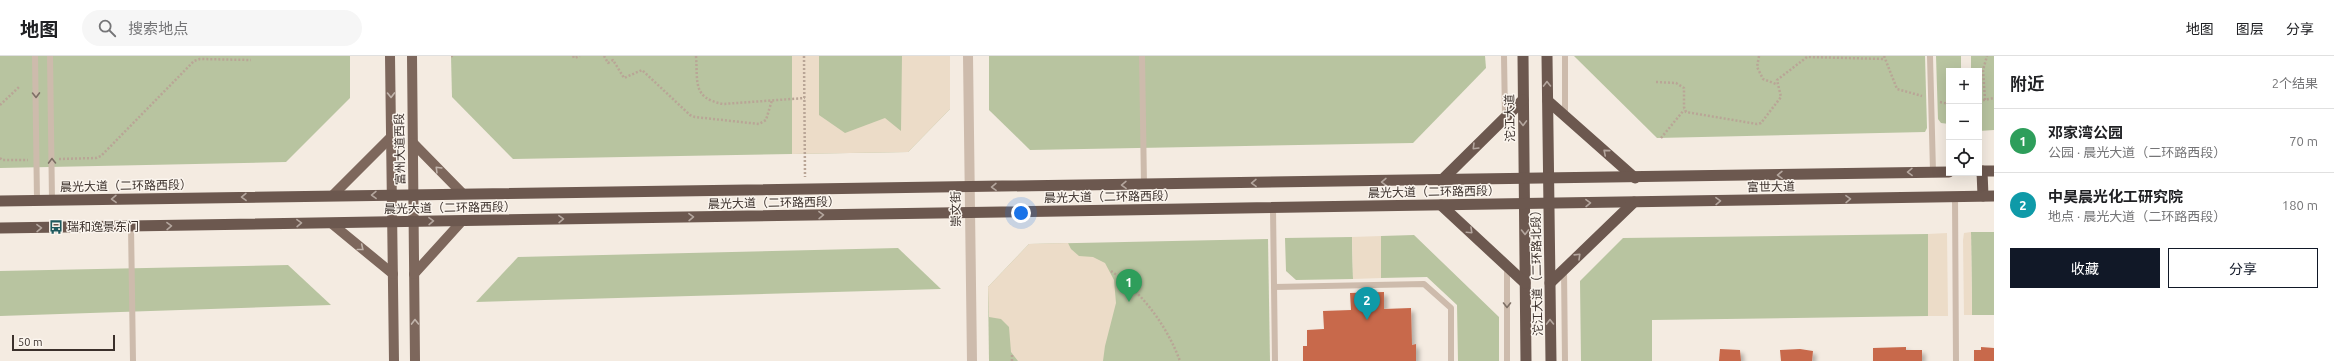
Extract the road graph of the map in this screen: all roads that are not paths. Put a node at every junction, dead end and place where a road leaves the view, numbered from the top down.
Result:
1 (35, 56) edge
2 (50, 56) edge
3 (390, 56) edge
4 (412, 56) edge
5 (968, 56) edge
6 (1142, 56) edge
7 (1504, 56) edge
8 (1523, 56) edge
9 (1547, 56) edge
10 (1565, 56) edge
11 (1930, 56) edge
12 (1523, 100) junction
13 (1548, 101) junction
14 (1565, 116) junction
15 (1505, 117) junction
16 (391, 137) junction
17 (413, 143) junction
18 (1982, 171) edge
19 (1994, 171) edge
20 (1933, 172) junction
21 (1946, 172) edge
22 (1982, 175) edge
23 (1635, 178) junction
24 (1524, 179) junction
25 (1548, 179) junction
26 (1441, 181) junction
27 (1144, 185) junction
28 (969, 187) junction
29 (463, 194) junction
30 (392, 195) junction
31 (413, 195) junction
32 (332, 196) junction
33 (1988, 196) edge
34 (1955, 197) junction
35 (37, 200) junction
36 (52, 200) junction
37 (0, 201) edge
38 (1634, 202) junction
39 (1524, 204) junction
40 (1549, 204) junction
41 (1441, 205) junction
42 (1273, 208) junction
43 (970, 213) junction
44 (462, 221) junction
45 (392, 222) junction
46 (414, 222) junction
47 (331, 223) junction
48 (132, 226) junction
49 (0, 228) edge
50 (1507, 266) junction
51 (1564, 269) junction
52 (393, 274) junction
53 (414, 274) junction
54 (1550, 282) junction
55 (1525, 283) junction
56 (1274, 287) junction
57 (133, 361) edge
58 (394, 361) edge
59 (415, 361) edge
60 (972, 361) edge
61 (1275, 361) edge
62 (1451, 361) edge
63 (1507, 361) edge
64 (1526, 361) edge
65 (1551, 361) edge
66 (1566, 361) edge
67 (1956, 361) edge

1 -> 35 lane
36 -> 2 lane
3 -> 16 main road, 富州大道西段
4 - 17 main road, 富州大道西段
5 - 28 street, 崇文街
6 - 27 lane
7 - 15 lane
8 - 12 highway, 沱江大道
13 -> 9 highway
10 - 14 lane
11 - 20 lane
12 - 15 highway
12 -> 24 highway, 沱江大道
13 - 14 highway
13 - 25 highway
23 -> 14 highway
15 -> 26 highway
16 - 30 main road, 富州大道西段
16 - 32 main road
29 -> 17 main road
17 - 31 main road, 富州大道西段
18 - 19 highway
20 - 21 highway, 富世大道
20 -> 23 highway, 富世大道
22 - 33 highway
23 - 25 highway, 富世大道
24 - 25 highway, 晨光大道（二环路西段）
24 - 26 highway, 晨光大道（二环路西段）
24 - 39 highway, 沱江大道（二环路北段）
25 - 40 highway, 沱江大道（二环路北段）
26 -> 27 highway, 晨光大道（二环路西段）
27 -> 28 highway, 晨光大道（二环路西段）
28 - 29 highway, 晨光大道（二环路西段）
28 - 43 street, 崇文街
29 - 31 highway, 晨光大道（二环路西段）
30 - 31 highway, 晨光大道（二环路西段）
30 -> 32 highway, 晨光大道（二环路西段）
30 - 45 main road, 富州大道西段
31 - 46 main road, 富州大道西段
32 -> 36 highway, 晨光大道（二环路西段）
33 - 34 highway, 富世大道
38 -> 34 highway, 富世大道
34 - 67 lane
35 - 36 highway, 晨光大道（二环路西段）
35 - 37 highway, 晨光大道（二环路西段）
40 -> 38 highway, 富世大道
51 -> 38 highway
39 - 40 highway, 晨光大道（二环路西段）
39 - 41 highway, 晨光大道（二环路西段）
39 -> 55 highway, 沱江大道（二环路北段）
40 - 54 highway, 沱江大道（二环路北段）
41 - 42 highway, 晨光大道（二环路西段）
41 -> 50 highway
42 - 43 highway, 晨光大道（二环路西段）
42 - 56 lane
44 -> 43 highway, 晨光大道（二环路西段）
43 - 60 street, 崇文街
46 -> 44 highway, 晨光大道（二环路西段）
44 - 53 main road
45 - 46 highway, 晨光大道（二环路西段）
45 - 47 highway, 晨光大道（二环路西段）
45 - 52 main road, 富州大道西段
46 - 53 main road, 富州大道西段
48 -> 47 highway, 晨光大道（二环路西段）
47 -> 52 main road
49 -> 48 highway, 晨光大道（二环路西段）
48 - 57 lane
50 - 55 highway
50 -> 63 lane
51 - 54 highway
51 - 66 lane
52 - 58 main road, 富州大道西段
59 -> 53 main road, 富州大道西段
65 -> 54 highway, 沱江大道（二环路北段）
55 - 64 highway, 沱江大道（二环路北段）
56 - 61 lane
56 - 62 lane

